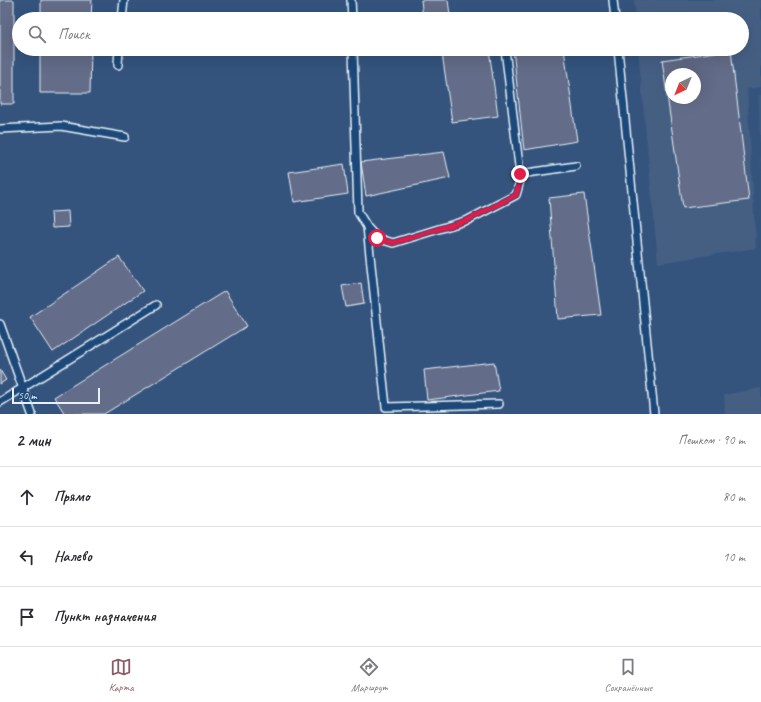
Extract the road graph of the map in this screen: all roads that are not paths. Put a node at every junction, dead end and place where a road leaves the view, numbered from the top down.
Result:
1 (124, 0) edge
2 (351, 0) edge
3 (613, 0) edge
4 (123, 12) edge
5 (352, 12) edge
6 (614, 12) edge
7 (119, 56) edge
8 (353, 56) edge
9 (506, 56) edge
10 (619, 56) edge
11 (118, 66) dead end
12 (0, 129) edge
13 (126, 137) dead end
14 (576, 166) dead end
15 (520, 174) junction
16 (367, 227) junction
17 (156, 305) dead end
18 (0, 324) edge
19 (22, 388) junction
20 (0, 402) edge
21 (499, 404) dead end
22 (32, 414) edge
23 (654, 414) edge

1 - 4 lane
2 - 5 lane
3 - 6 lane
7 - 11 lane
8 - 16 lane
9 - 15 lane
10 - 23 lane
12 - 13 lane
14 - 15 lane
15 - 16 lane
16 - 21 lane
17 - 19 lane
18 - 19 lane
19 - 20 lane
19 - 22 lane

